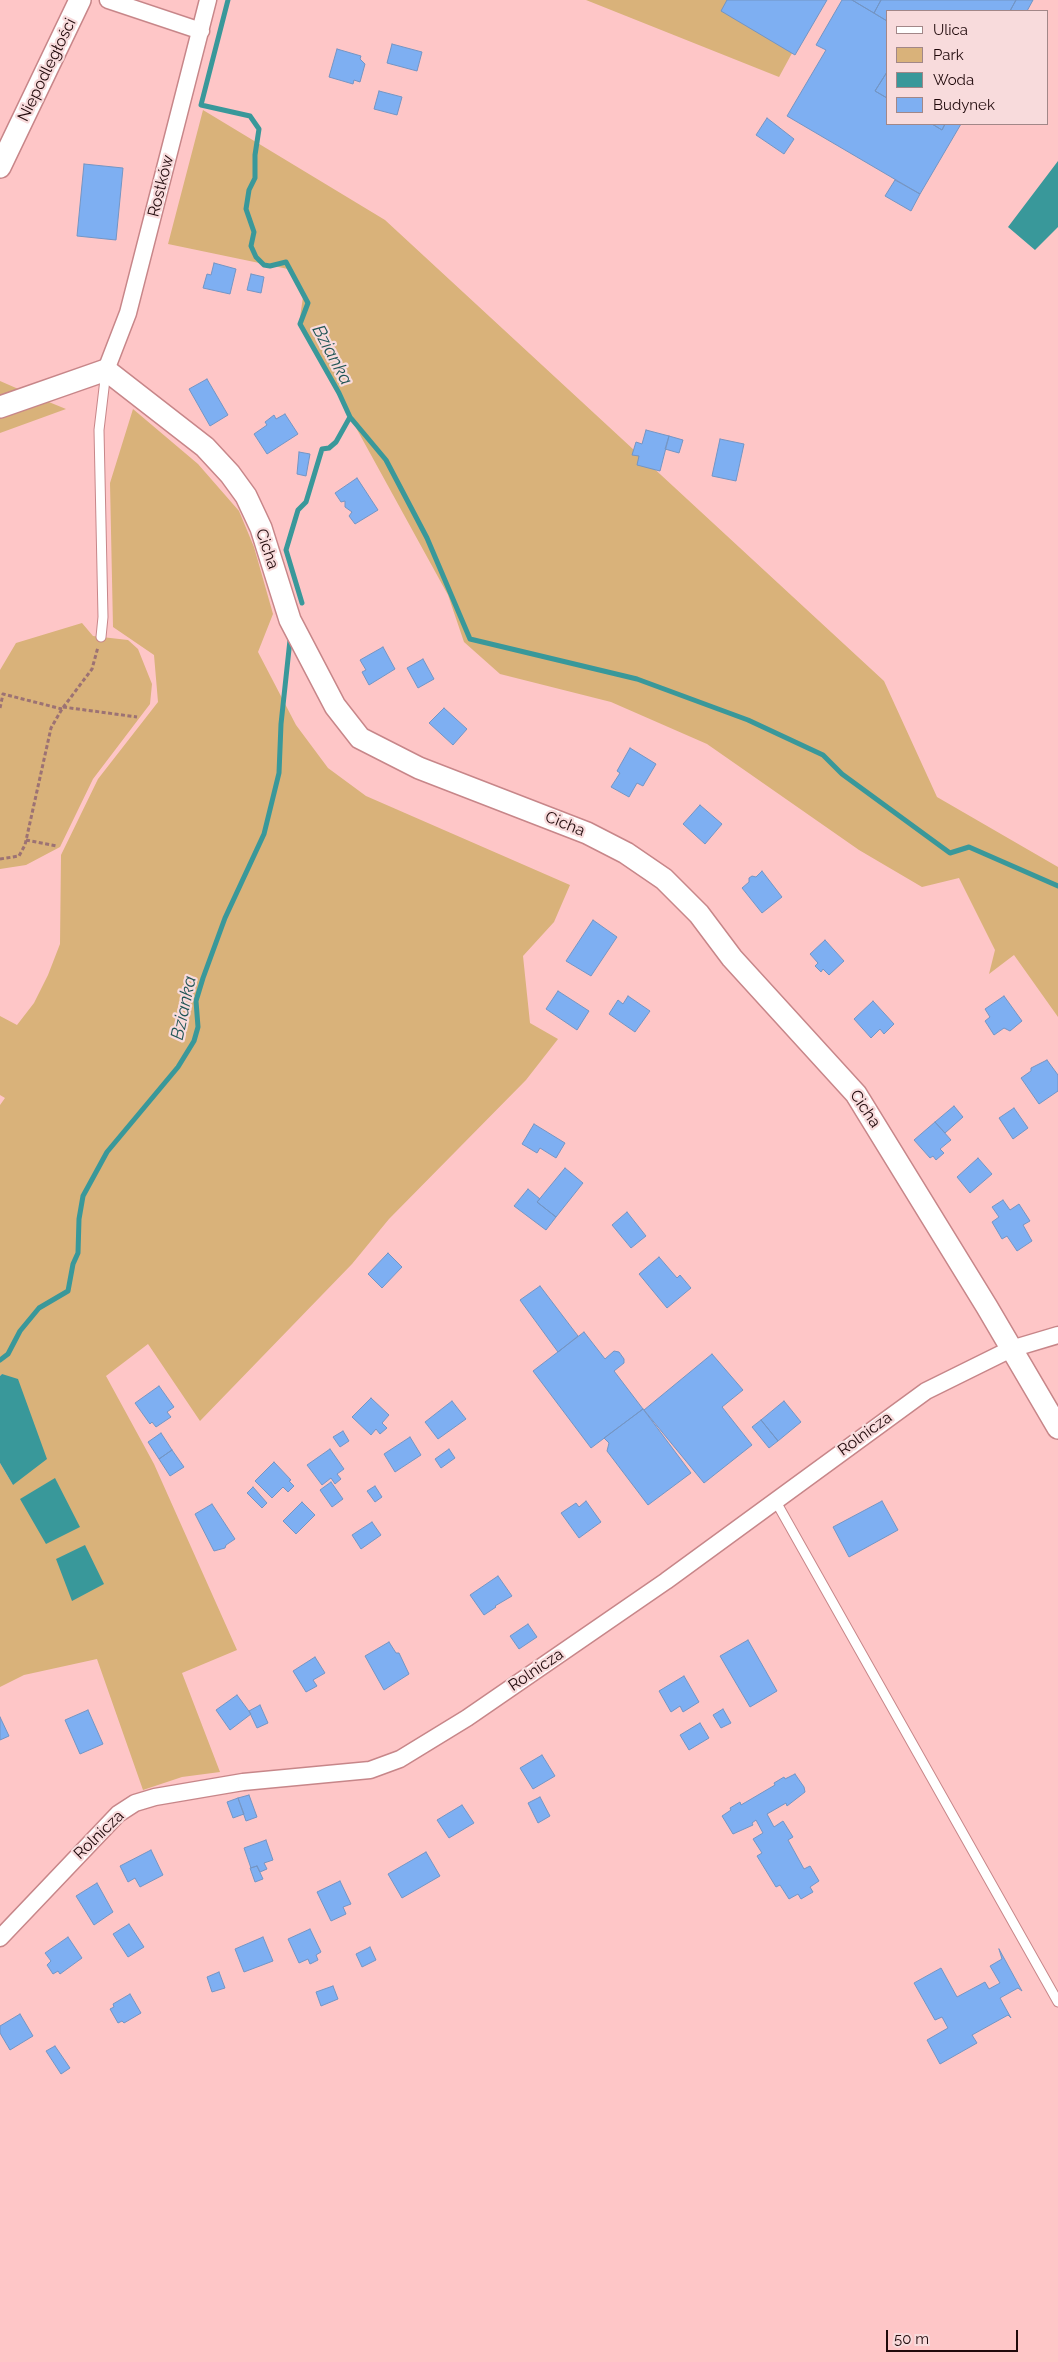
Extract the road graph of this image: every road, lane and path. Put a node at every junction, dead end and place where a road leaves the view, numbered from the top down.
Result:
1 (80, 0) edge
2 (108, 0) edge
3 (208, 0) edge
4 (200, 31) junction
5 (0, 167) edge
6 (106, 370) junction
7 (0, 407) edge
8 (101, 637) joint
9 (0, 708) edge
10 (62, 708) junction
11 (137, 717) dead end
12 (26, 840) junction
13 (57, 846) dead end
14 (0, 858) edge
15 (1058, 1335) edge
16 (1012, 1349) junction
17 (1058, 1428) edge
18 (775, 1500) junction
19 (0, 1938) edge
20 (1058, 2002) edge

1 - 5 street, Niepodległości
2 - 4 street
3 - 4 street, Rostków
4 - 6 street, Rostków
6 - 7 street
6 - 8 lane
6 - 16 street, Cicha
8 - 10 path
9 - 10 path
10 - 11 path
10 - 12 path
12 - 13 path
12 - 14 path
15 - 16 street, Rolnicza
16 - 17 street, Cicha
16 - 18 street, Rolnicza
18 - 19 street, Rolnicza
18 - 20 lane

